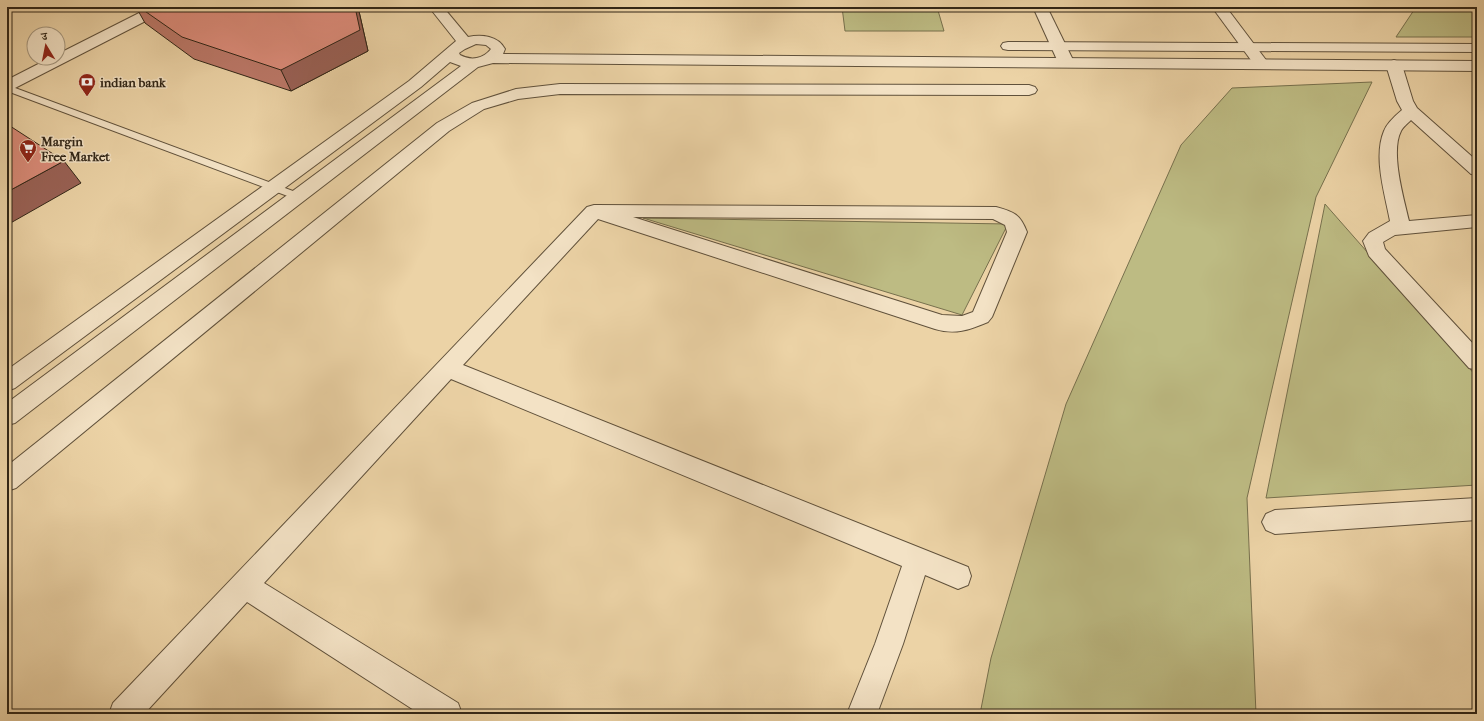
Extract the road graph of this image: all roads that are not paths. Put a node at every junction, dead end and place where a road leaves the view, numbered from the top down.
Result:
1 (162, 7) edge
2 (436, 7) edge
3 (1040, 7) edge
4 (1219, 7) edge
5 (654, 45) dead end
6 (995, 46) dead end
7 (1059, 46) junction
8 (1249, 47) junction
9 (459, 48) junction
10 (1477, 48) edge
11 (487, 56) junction
12 (1066, 62) junction
13 (1261, 64) junction
14 (1394, 65) junction
15 (1477, 66) edge
16 (7, 87) edge
17 (1029, 90) dead end
18 (1411, 111) junction
19 (1477, 170) edge
20 (275, 187) junction
21 (297, 196) junction
22 (594, 211) junction
23 (1477, 221) edge
24 (1394, 229) junction
25 (1477, 362) edge
26 (446, 368) junction
27 (7, 382) edge
28 (7, 416) edge
29 (7, 480) edge
30 (1477, 509) edge
31 (1275, 522) dead end
32 (918, 560) junction
33 (958, 576) dead end
34 (244, 585) junction
35 (124, 714) edge
36 (446, 714) edge
37 (862, 714) edge

1 - 16 street
2 - 9 street
3 - 7 street
4 - 8 street
5 - 11 street
6 - 7 street
7 - 8 street
7 - 12 street
8 - 10 street
8 - 13 street
9 - 11 street
9 - 11 street
9 - 20 street
11 - 12 street
11 - 21 street
12 - 13 street
13 - 14 street
14 - 15 street
14 - 18 street
16 - 20 lane
17 - 29 street
18 - 19 street
18 - 24 street
20 - 21 lane
20 - 27 street
21 - 28 street
22 - 22 street
22 - 26 street
23 - 24 street
24 - 25 street
26 - 32 street
26 - 34 street
30 - 31 street
32 - 33 street
32 - 37 street
34 - 35 street
34 - 36 street

